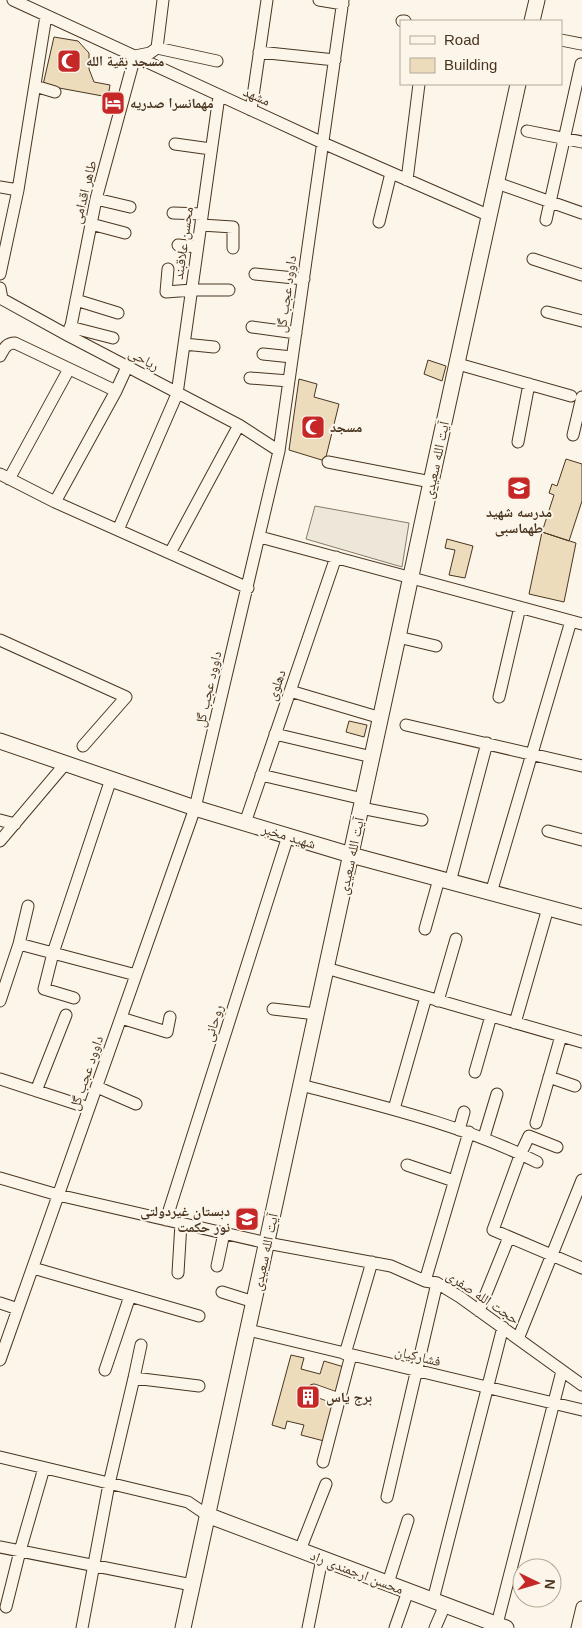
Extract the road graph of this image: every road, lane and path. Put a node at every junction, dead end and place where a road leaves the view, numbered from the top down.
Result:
1 (13, 0) edge
2 (163, 0) edge
3 (267, 0) edge
4 (319, 0) edge
5 (537, 0) edge
6 (343, 2) edge
7 (46, 16) junction
8 (532, 20) edge
9 (562, 40) edge
10 (581, 44) edge
11 (157, 48) junction
12 (260, 52) junction
13 (135, 56) junction
14 (335, 60) junction
15 (217, 61) dead end
16 (581, 64) edge
17 (419, 85) edge
18 (518, 85) edge
19 (35, 86) junction
20 (55, 92) dead end
21 (218, 96) junction
22 (578, 97) edge
23 (251, 110) junction
24 (527, 131) dead end
25 (565, 139) junction
26 (582, 142) edge
27 (323, 143) junction
28 (175, 144) dead end
29 (211, 149) junction
30 (391, 173) junction
31 (407, 180) junction
32 (497, 184) junction
33 (0, 187) edge
34 (18, 190) junction
35 (96, 199) junction
36 (550, 202) junction
37 (130, 207) dead end
38 (173, 213) dead end
39 (582, 213) edge
40 (490, 216) junction
41 (201, 219) junction
42 (0, 220) edge
43 (546, 220) dead end
44 (379, 222) dead end
45 (12, 223) junction
46 (91, 224) junction
47 (124, 233) dead end
48 (178, 246) dead end
49 (198, 247) junction
50 (233, 248) dead end
51 (533, 260) dead end
52 (168, 269) dead end
53 (0, 274) edge
54 (255, 274) dead end
55 (582, 274) edge
56 (304, 279) junction
57 (0, 289) edge
58 (192, 290) junction
59 (229, 290) dead end
60 (76, 300) junction
61 (547, 312) dead end
62 (118, 313) dead end
63 (582, 321) edge
64 (252, 327) dead end
65 (70, 332) junction
66 (296, 333) junction
67 (113, 338) dead end
68 (184, 344) junction
69 (214, 347) dead end
70 (262, 354) dead end
71 (0, 356) edge
72 (292, 357) junction
73 (458, 364) junction
74 (127, 367) junction
75 (69, 369) junction
76 (250, 378) dead end
77 (289, 381) junction
78 (530, 384) junction
79 (116, 391) junction
80 (177, 394) junction
81 (576, 396) edge
82 (239, 425) junction
83 (573, 435) dead end
84 (518, 442) dead end
85 (279, 451) junction
86 (328, 462) dead end
87 (4, 477) edge
88 (430, 482) junction
89 (55, 502) junction
90 (118, 530) junction
91 (260, 537) junction
92 (170, 553) junction
93 (336, 557) junction
94 (411, 577) junction
95 (248, 588) junction
96 (520, 607) junction
97 (576, 622) edge
98 (398, 637) junction
99 (0, 640) edge
100 (436, 646) dead end
101 (290, 691) junction
102 (499, 696) dead end
103 (381, 718) junction
104 (406, 725) dead end
105 (275, 734) junction
106 (0, 740) edge
107 (487, 743) junction
108 (83, 746) dead end
109 (532, 754) junction
110 (372, 757) junction
111 (66, 763) junction
112 (582, 766) edge
113 (261, 775) junction
114 (112, 779) junction
115 (362, 804) junction
116 (195, 808) junction
117 (0, 820) edge
118 (422, 820) dead end
119 (245, 823) junction
120 (15, 824) junction
121 (548, 831) dead end
122 (288, 836) junction
123 (582, 840) edge
124 (0, 841) edge
125 (351, 855) junction
126 (444, 880) junction
127 (491, 892) junction
128 (28, 906) dead end
129 (548, 908) junction
130 (582, 917) edge
131 (424, 929) dead end
132 (456, 939) dead end
133 (19, 944) junction
134 (53, 953) junction
135 (326, 968) junction
136 (136, 975) junction
137 (426, 997) junction
138 (74, 998) dead end
139 (438, 1000) junction
140 (0, 1001) edge
141 (273, 1009) dead end
142 (316, 1014) junction
143 (66, 1015) dead end
144 (491, 1016) junction
145 (170, 1017) dead end
146 (121, 1018) junction
147 (515, 1023) junction
148 (562, 1036) junction
149 (582, 1042) edge
150 (475, 1072) dead end
151 (550, 1077) junction
152 (1, 1084) edge
153 (301, 1085) junction
154 (575, 1086) dead end
155 (96, 1087) junction
156 (36, 1091) junction
157 (497, 1094) dead end
158 (136, 1104) dead end
159 (89, 1108) junction
160 (394, 1109) junction
161 (464, 1112) dead end
162 (536, 1123) dead end
163 (464, 1131) junction
164 (484, 1137) junction
165 (557, 1147) dead end
166 (521, 1154) junction
167 (538, 1162) dead end
168 (407, 1165) dead end
169 (0, 1178) edge
170 (582, 1180) edge
171 (454, 1181) junction
172 (58, 1195) junction
173 (166, 1220) junction
174 (181, 1223) junction
175 (224, 1233) junction
176 (510, 1236) junction
177 (267, 1243) junction
178 (552, 1255) junction
179 (372, 1262) junction
180 (217, 1266) dead end
181 (33, 1268) junction
182 (582, 1268) edge
183 (178, 1273) dead end
184 (425, 1281) junction
185 (437, 1283) junction
186 (222, 1292) dead end
187 (130, 1296) junction
188 (254, 1302) junction
189 (0, 1303) edge
190 (18, 1308) junction
191 (479, 1310) junction
192 (199, 1316) dead end
193 (502, 1327) junction
194 (248, 1330) junction
195 (518, 1339) junction
196 (141, 1345) dead end
197 (348, 1354) junction
198 (0, 1360) edge
199 (105, 1370) dead end
200 (417, 1371) junction
201 (562, 1371) junction
202 (134, 1378) junction
203 (581, 1383) edge
204 (199, 1386) dead end
205 (487, 1388) junction
206 (314, 1390) dead end
207 (340, 1399) junction
208 (553, 1403) junction
209 (582, 1410) edge
210 (0, 1457) edge
211 (323, 1462) dead end
212 (44, 1468) junction
213 (109, 1484) junction
214 (326, 1484) dead end
215 (388, 1497) dead end
216 (207, 1515) junction
217 (408, 1520) dead end
218 (0, 1547) edge
219 (300, 1550) junction
220 (20, 1551) junction
221 (322, 1559) junction
222 (95, 1566) junction
223 (388, 1584) junction
224 (192, 1585) junction
225 (408, 1591) junction
226 (439, 1602) junction
227 (6, 1607) dead end
228 (582, 1607) edge
229 (501, 1626) edge
230 (82, 1628) edge
231 (183, 1628) edge
232 (308, 1628) edge
233 (395, 1628) edge
234 (435, 1628) edge
235 (577, 1628) edge

1 - 7 street, مشهد
2 - 11 street
3 - 12 street
4 - 6 street
5 - 8 main road
6 - 14 street, داوود عجب گل
7 - 13 street, مشهد
7 - 19 street
9 - 10 street
11 - 13 street
11 - 15 street
12 - 14 street
12 - 23 street
13 - 21 street, مشهد
13 - 35 street, طاهر اقدامی
14 - 27 street, داوود عجب گل
16 - 22 street
17 - 31 street
18 - 32 main road, آیت الله سعیدی
19 - 20 street
19 - 34 street
21 - 23 street, مشهد
21 - 29 street, محسن علاقبند
22 - 25 street
23 - 27 street, مشهد
24 - 25 street
25 - 26 street
25 - 36 street
27 - 30 street, مشهد
27 - 56 street, داوود عجب گل
28 - 29 street
29 - 41 street, محسن علاقبند
30 - 31 street, مشهد
30 - 44 street
31 - 40 street, مشهد
32 - 36 street
32 - 40 main road, آیت الله سعیدی
33 - 34 street
34 - 45 street
35 - 37 street
35 - 46 street, طاهر اقدامی
36 - 39 street
36 - 43 street
38 - 41 street
40 - 73 main road, آیت الله سعیدی
41 - 49 street, محسن علاقبند
41 - 50 street
42 - 45 street
45 - 53 street
46 - 47 street
46 - 60 street, طاهر اقدامی
48 - 49 street
49 - 58 street, محسن علاقبند
51 - 55 street
52 - 58 street
54 - 56 street
56 - 66 street, داوود عجب گل
57 - 65 street, ریاحی
58 - 59 street
58 - 68 street, محسن علاقبند
60 - 62 street
60 - 65 street, طاهر اقدامی
61 - 63 street
64 - 66 street
65 - 67 street
65 - 74 street, ریاحی
66 - 72 street, داوود عجب گل
68 - 69 street
68 - 80 street, محسن علاقبند
70 - 72 street
71 - 75 street
72 - 77 street, داوود عجب گل
73 - 78 street
73 - 88 main road, آیت الله سعیدی
74 - 79 street
74 - 80 street, ریاحی
75 - 79 street
75 - 87 street
76 - 77 street
77 - 85 street, داوود عجب گل
78 - 81 street
78 - 84 street
79 - 89 street
80 - 82 street, ریاحی
80 - 90 street, محسن علاقبند
81 - 83 street
82 - 85 street, ریاحی
82 - 92 street
85 - 91 street, داوود عجب گل
86 - 88 street
87 - 89 street
88 - 94 main road, آیت الله سعیدی
89 - 90 street
90 - 92 street
91 - 93 street
91 - 95 street, داوود عجب گل
92 - 95 street
93 - 94 street
93 - 101 street, دهلوی
94 - 96 street
94 - 98 main road, آیت الله سعیدی
95 - 116 street, داوود عجب گل
96 - 97 street
96 - 102 street
97 - 109 street
98 - 100 street
98 - 103 main road, آیت الله سعیدی
99 - 108 street
101 - 103 street
101 - 105 street, دهلوی
103 - 110 main road, آیت الله سعیدی
104 - 107 street
105 - 110 street
105 - 113 street, دهلوی
106 - 111 main road, شهید مخبر
107 - 109 street
107 - 126 street
109 - 112 street
109 - 127 street
110 - 115 main road, آیت الله سعیدی
111 - 114 main road, شهید مخبر
111 - 120 street
113 - 115 street
113 - 119 street, دهلوی
114 - 116 main road, شهید مخبر
114 - 134 street
115 - 118 street
115 - 125 main road, آیت الله سعیدی
116 - 119 main road, شهید مخبر
116 - 136 street, داوود عجب گل
117 - 120 street
119 - 122 main road, شهید مخبر
120 - 124 street
121 - 123 street
122 - 125 main road, شهید مخبر
122 - 173 street, روحانی
125 - 126 main road, شهید مخبر
125 - 135 main road, آیت الله سعیدی
126 - 127 main road, شهید مخبر
126 - 131 street
127 - 129 main road, شهید مخبر
128 - 133 street
129 - 130 main road, شهید مخبر
129 - 147 street
132 - 139 street
133 - 134 street
133 - 140 street
134 - 136 street
134 - 138 street
135 - 137 street
135 - 142 main road, آیت الله سعیدی
136 - 146 street, داوود عجب گل
137 - 139 street
137 - 160 street
139 - 144 street
141 - 142 street
142 - 153 main road, آیت الله سعیدی
143 - 156 street
144 - 147 street
144 - 150 street
145 - 146 street
146 - 155 street, داوود عجب گل
147 - 148 street
148 - 149 street
148 - 151 street
151 - 154 street
151 - 162 street
152 - 156 street
153 - 160 street
153 - 177 main road, آیت الله سعیدی
155 - 158 street
155 - 159 street, داوود عجب گل
156 - 159 street
157 - 164 street
159 - 172 street, داوود عجب گل
160 - 163 street
161 - 163 street
163 - 164 street
163 - 171 street
164 - 166 street
165 - 166 street
166 - 167 street
166 - 176 street
168 - 171 street
169 - 172 street, حجت الله صفری
170 - 178 street
171 - 184 street
172 - 173 street, حجت الله صفری
172 - 181 street, داوود عجب گل
173 - 174 street, حجت الله صفری
174 - 175 street, حجت الله صفری
174 - 183 street
175 - 177 street, حجت الله صفری
175 - 180 street
176 - 178 street
176 - 191 street
177 - 179 street, حجت الله صفری
177 - 188 main road, آیت الله سعیدی
178 - 182 street
178 - 195 street
179 - 184 street, حجت الله صفری
179 - 197 street
181 - 187 street
181 - 190 street, داوود عجب گل
184 - 185 street, حجت الله صفری
185 - 191 street, حجت الله صفری
185 - 200 street
186 - 188 street
187 - 192 street
187 - 199 street
188 - 194 main road, آیت الله سعیدی
189 - 190 street
190 - 198 street, داوود عجب گل
191 - 193 street, حجت الله صفری
193 - 195 street, حجت الله صفری
193 - 205 street
194 - 197 street, فشارکیان
194 - 216 main road, آیت الله سعیدی
195 - 201 street, حجت الله صفری
196 - 202 street
197 - 200 street, فشارکیان
197 - 207 street
200 - 205 street, فشارکیان
200 - 215 street
201 - 203 street, حجت الله صفری
201 - 208 street
202 - 204 street
202 - 213 street
205 - 208 street, فشارکیان
205 - 226 street
206 - 207 street
207 - 211 street
208 - 209 street, فشارکیان
208 - 229 street
210 - 212 street
212 - 213 street
212 - 220 street
213 - 216 street
213 - 222 street
214 - 219 street
216 - 219 main road, محسن ارجمندی راد
216 - 224 main road, آیت الله سعیدی
217 - 223 street
218 - 220 street
219 - 221 main road, محسن ارجمندی راد
220 - 222 street
220 - 227 street
221 - 223 main road, محسن ارجمندی راد
221 - 232 street
222 - 224 street
222 - 230 street
223 - 225 main road, محسن ارجمندی راد
224 - 231 main road, آیت الله سعیدی
225 - 226 main road, محسن ارجمندی راد
225 - 233 street
226 - 229 main road, محسن ارجمندی راد
226 - 234 street
228 - 235 street

